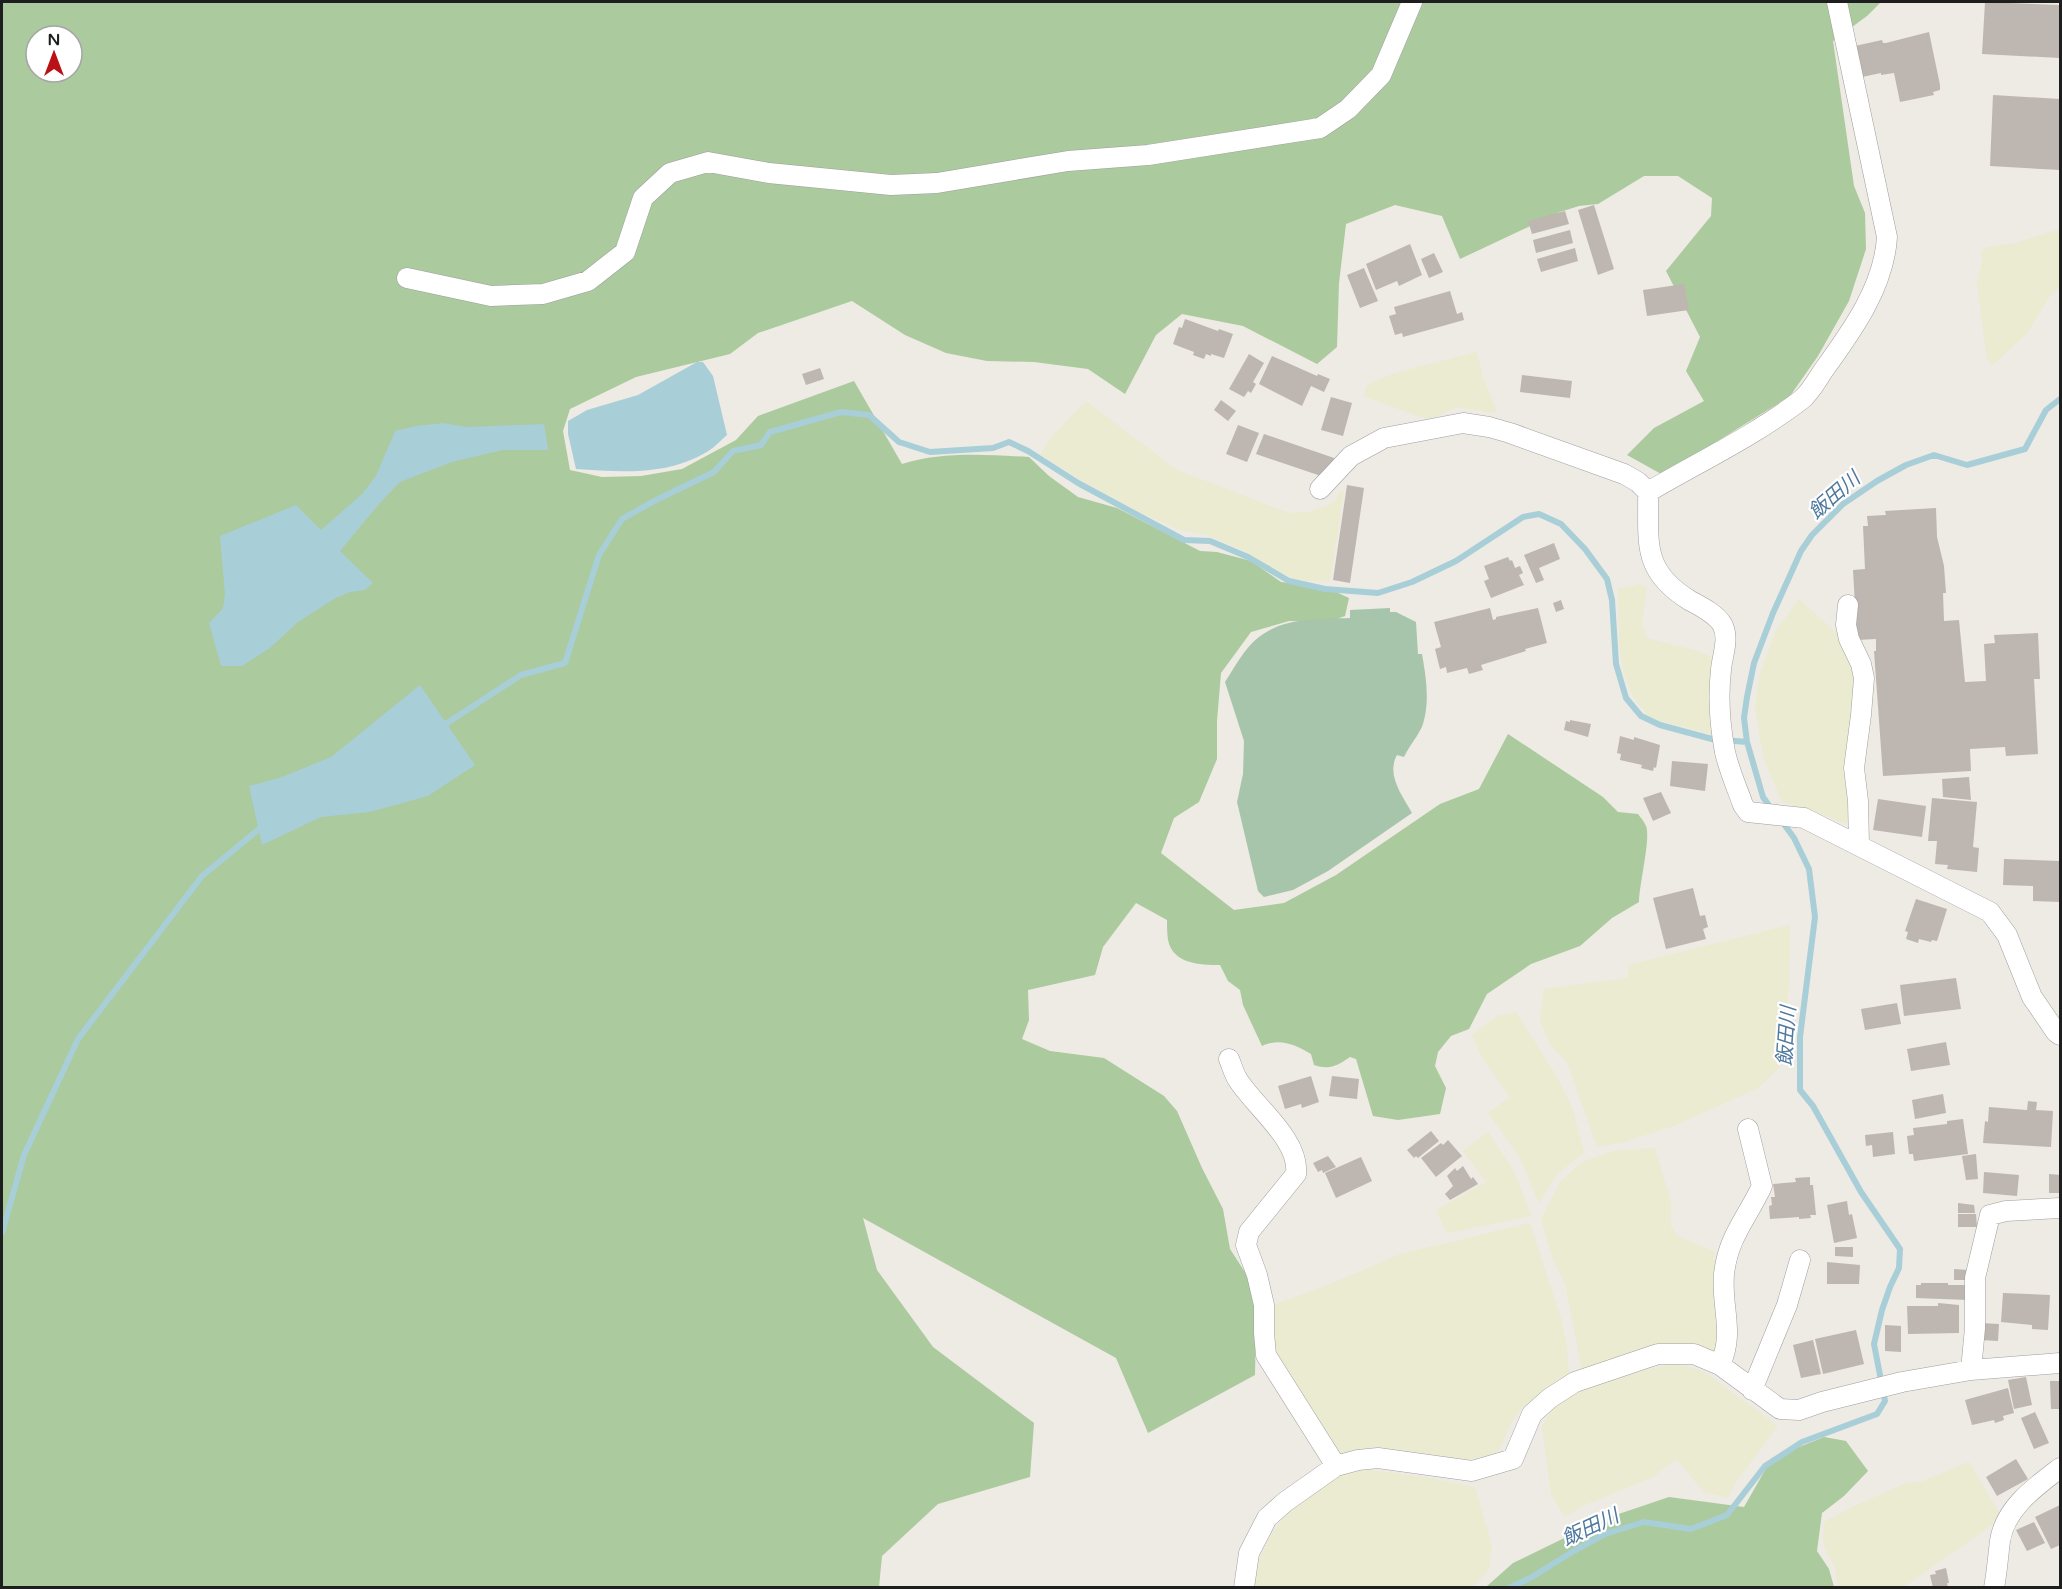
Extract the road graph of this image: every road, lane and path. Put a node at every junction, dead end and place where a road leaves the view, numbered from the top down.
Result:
1 (1412, 2) edge
2 (1837, 2) edge
3 (406, 278) dead end
4 (1320, 489) dead end
5 (1648, 492) junction
6 (1848, 605) dead end
7 (1859, 844) junction
8 (2061, 1035) edge
9 (1229, 1059) dead end
10 (1748, 1129) dead end
11 (2061, 1208) edge
12 (1800, 1260) dead end
13 (2061, 1363) edge
14 (1720, 1365) junction
15 (1971, 1370) junction
16 (1752, 1390) junction
17 (1336, 1466) junction
18 (2061, 1468) edge
19 (1244, 1587) edge
20 (1995, 1587) edge

1 - 3 street
2 - 5 street
4 - 5 street
5 - 7 street
6 - 7 street
7 - 8 street
9 - 17 street
10 - 14 street
11 - 15 street
12 - 16 street
13 - 15 street
14 - 16 street
14 - 17 street
15 - 16 street
17 - 19 street
18 - 20 street

